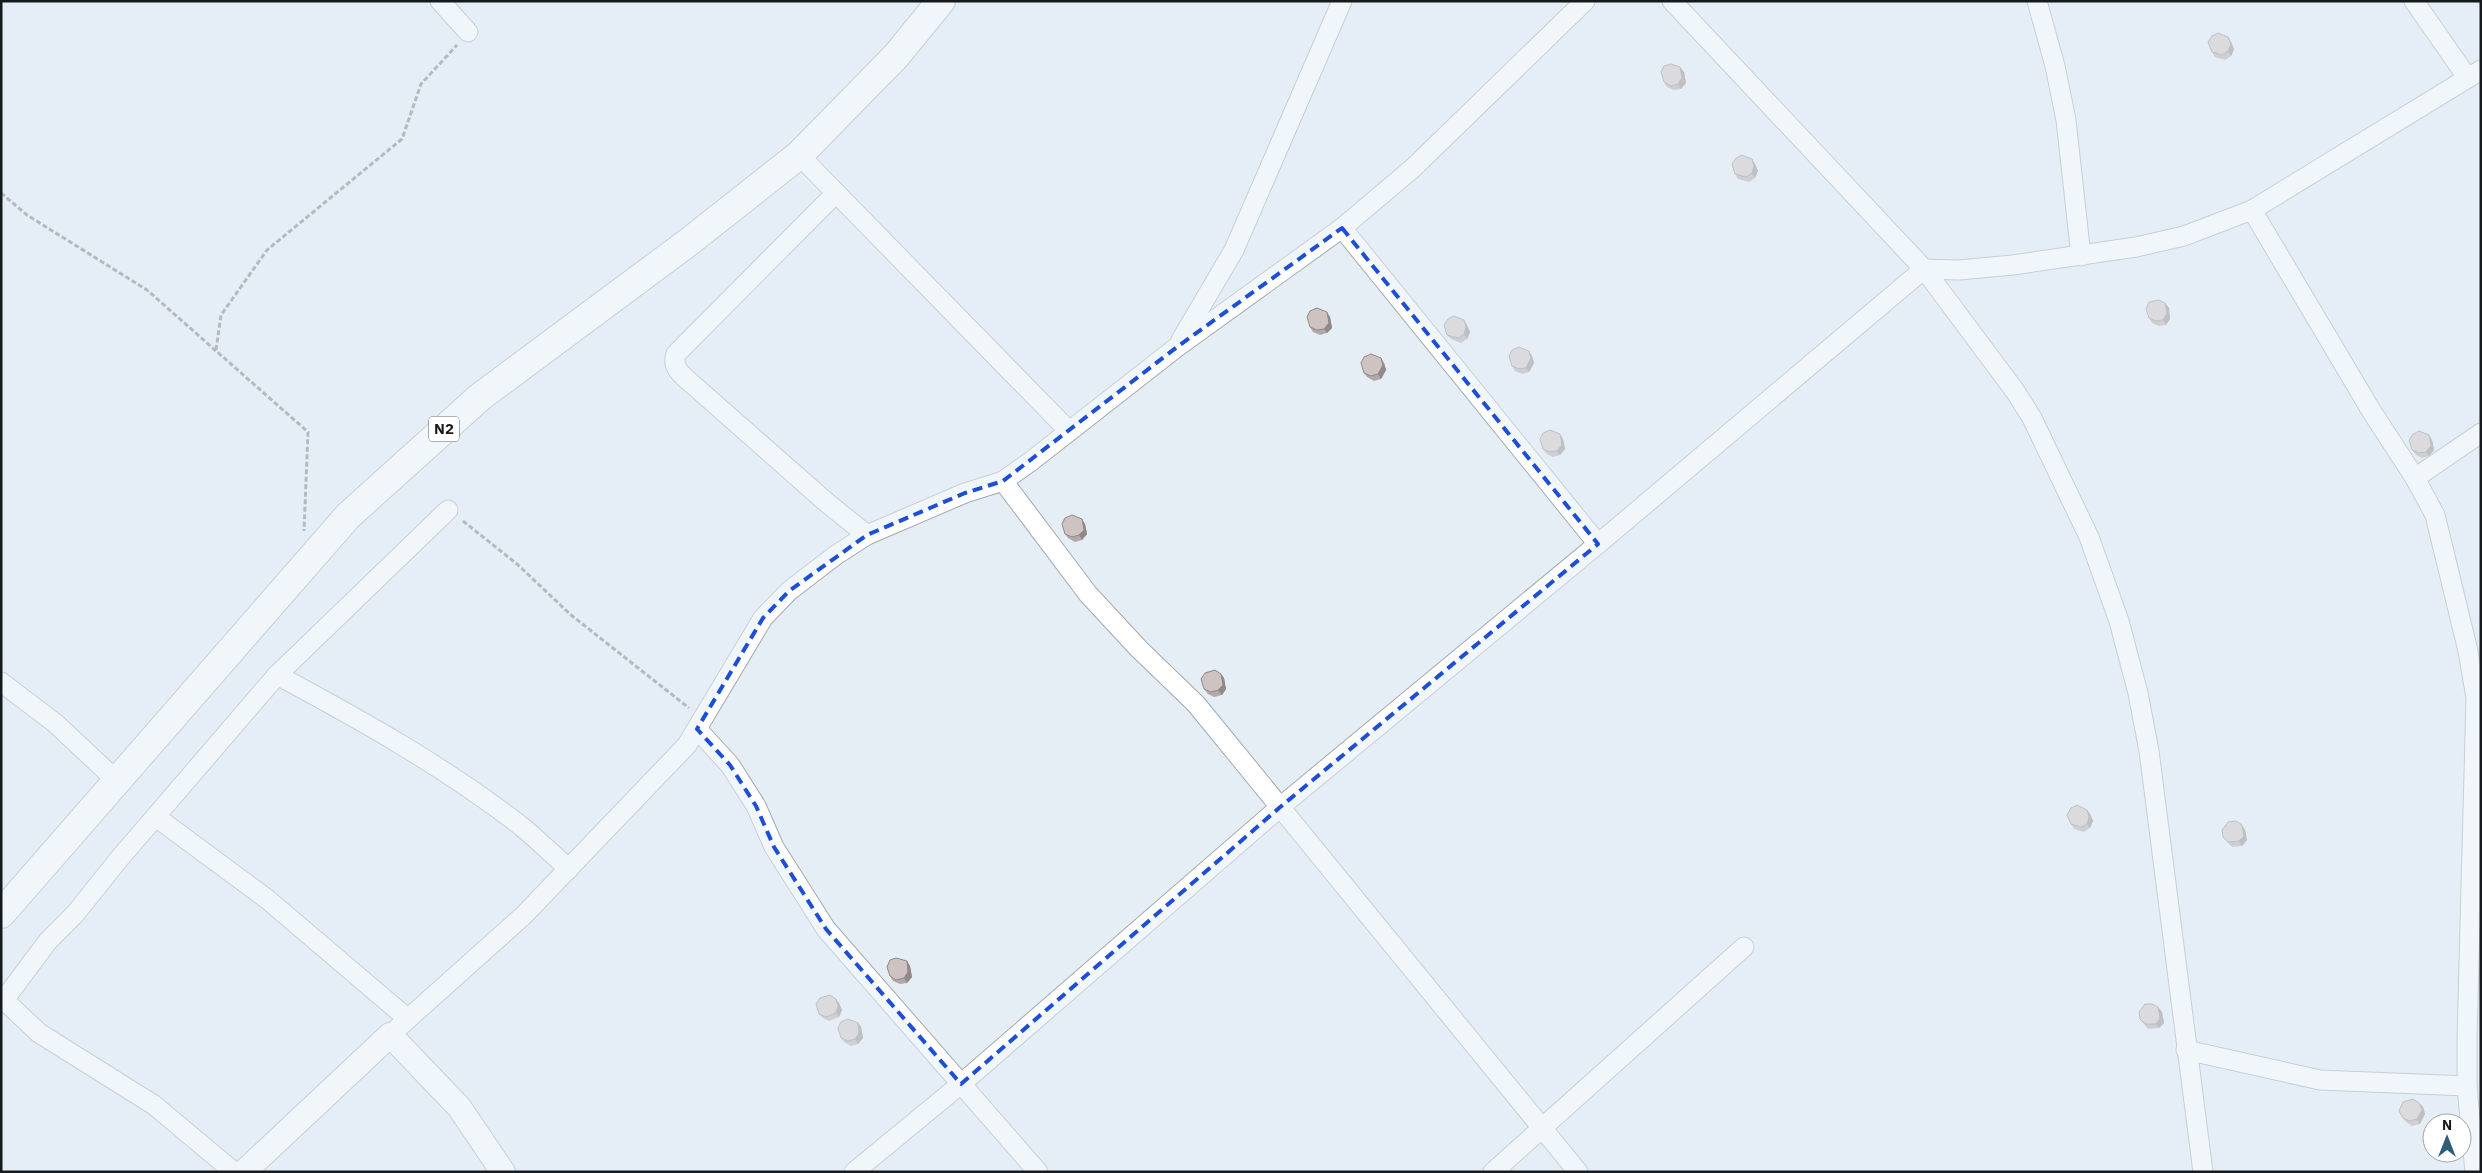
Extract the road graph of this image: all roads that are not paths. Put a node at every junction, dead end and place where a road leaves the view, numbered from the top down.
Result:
1 (440, 1) edge
2 (941, 1) edge
3 (1342, 1) edge
4 (1585, 1) edge
5 (1672, 1) edge
6 (2037, 1) edge
7 (2414, 1) edge
8 (468, 32) road end
9 (2474, 73) edge
10 (798, 155) junction
11 (836, 193) junction
12 (2252, 210) junction
13 (1342, 228) junction
14 (2081, 256) junction
15 (1924, 269) junction
16 (1177, 347) junction
17 (1070, 431) junction
18 (2481, 433) edge
19 (2415, 478) junction
20 (1003, 481) junction
21 (448, 510) road end
22 (867, 534) junction
23 (1598, 544) junction
24 (278, 675) junction
25 (1, 682) edge
26 (2479, 698) edge
27 (700, 724) junction
28 (117, 781) junction
29 (1279, 808) junction
30 (156, 817) junction
31 (569, 869) junction
32 (1, 914) edge
33 (1744, 947) dead end
34 (2, 999) edge
35 (408, 1019) junction
36 (390, 1035) junction
37 (2474, 1039) edge
38 (2186, 1050) junction
39 (961, 1084) junction
40 (2467, 1086) junction
41 (1542, 1130) junction
42 (234, 1172) edge
43 (244, 1172) edge
44 (503, 1172) edge
45 (854, 1172) edge
46 (1038, 1172) edge
47 (1493, 1172) edge
48 (1578, 1172) edge
49 (2203, 1172) edge
50 (2475, 1172) edge

1 - 8 street
2 - 10 highway, N2
3 - 16 street
4 - 13 street
5 - 15 street
6 - 14 street
7 - 9 street
9 - 12 street
10 - 11 street
10 - 28 highway, N2
11 - 17 street
11 - 22 street
12 - 14 street
12 - 19 street
13 - 16 street
13 - 23 street
14 - 15 street
15 - 23 street
15 - 38 street
16 - 17 street
17 - 20 street
18 - 19 street
19 - 26 street
20 - 22 street
20 - 29 street
21 - 24 street
22 - 27 street
23 - 29 street
24 - 30 street
24 - 31 street
25 - 28 street
26 - 37 street
27 - 31 street
27 - 39 street
28 - 32 highway, N2
29 - 39 street
29 - 41 street
30 - 34 street
30 - 35 street
31 - 35 street
33 - 41 street
34 - 42 street
35 - 36 street
36 - 43 street
36 - 44 street
37 - 40 street
38 - 40 street
38 - 49 street
39 - 45 street
39 - 46 street
40 - 50 street
41 - 47 street
41 - 48 street

